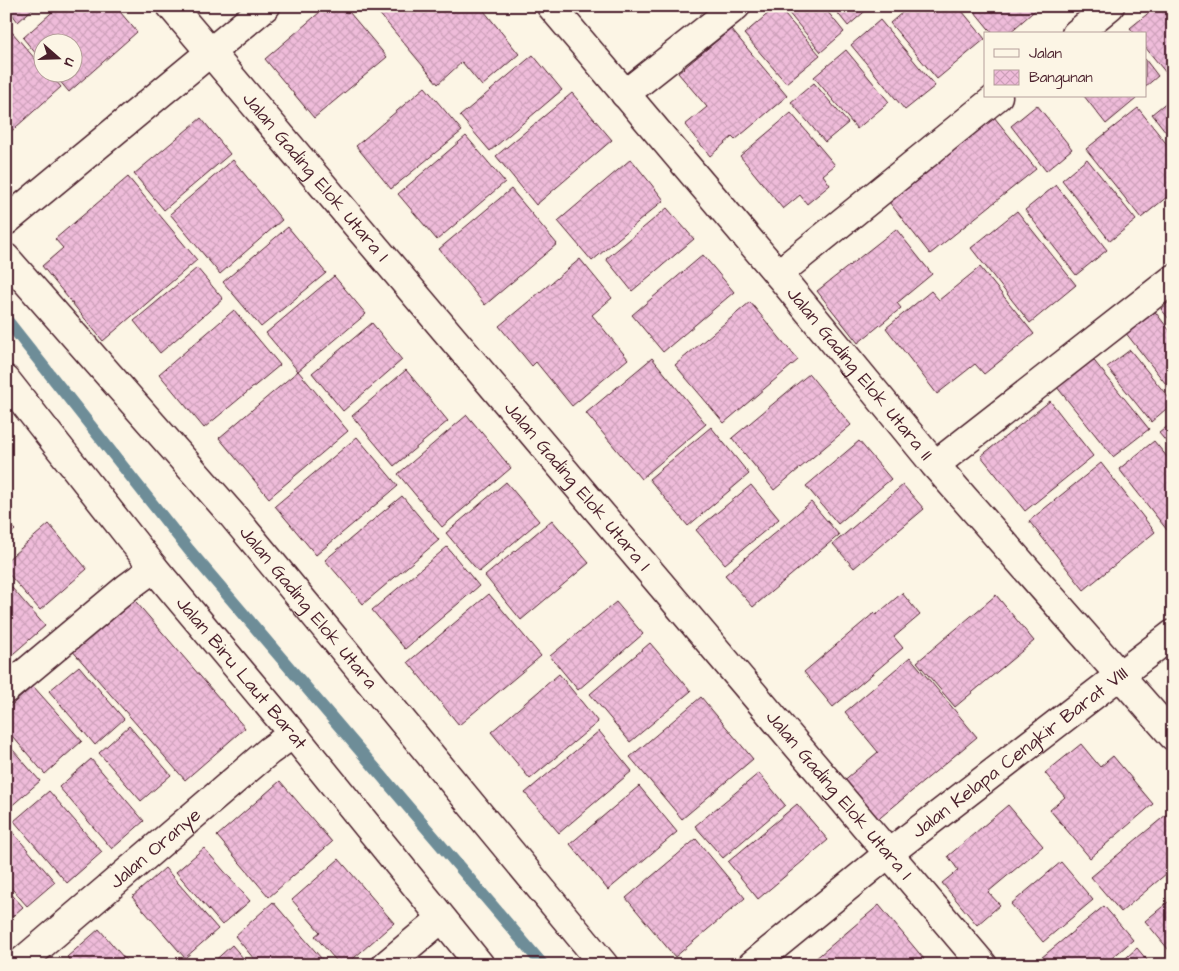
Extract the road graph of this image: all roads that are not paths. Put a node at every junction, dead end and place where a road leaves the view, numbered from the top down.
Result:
1 (171, 6) edge
2 (266, 6) edge
3 (551, 6) edge
4 (736, 6) edge
5 (1110, 6) edge
6 (1078, 32) edge
7 (209, 52) junction
8 (625, 94) junction
9 (996, 98) edge
10 (6, 221) edge
11 (6, 258) edge
12 (778, 274) junction
13 (1173, 279) edge
14 (9, 390) edge
15 (935, 465) junction
16 (154, 568) junction
17 (1173, 634) edge
18 (1120, 676) junction
19 (6, 689) edge
20 (293, 734) junction
21 (1173, 736) edge
22 (889, 853) junction
23 (441, 919) junction
24 (18, 965) edge
25 (386, 965) edge
26 (480, 965) edge
27 (604, 965) edge
28 (752, 965) edge
29 (983, 965) edge

1 - 7 street, Jalan Gading Elok Utara I
2 - 7 street
3 - 8 street, Jalan Gading Elok Utara II
4 - 8 street
5 - 6 street
7 - 10 street
7 - 22 street, Jalan Gading Elok Utara I
8 - 12 street, Jalan Gading Elok Utara II
9 - 12 street
11 - 27 street, Jalan Gading Elok Utara
12 - 15 street, Jalan Gading Elok Utara II
13 - 15 street
14 - 16 street, Jalan Biru Laut Barat
15 - 18 street, Jalan Gading Elok Utara II
16 - 19 street
16 - 20 street, Jalan Biru Laut Barat
17 - 18 street, Jalan Kelapa Cengkir Barat VIII
18 - 21 street, Jalan Gading Elok Utara II
18 - 22 street, Jalan Kelapa Cengkir Barat VIII
20 - 23 street, Jalan Biru Laut Barat
20 - 24 street, Jalan Oranye
22 - 28 street, Jalan Kelapa Cengkir Barat VIII
22 - 29 street, Jalan Gading Elok Utara I
23 - 25 street
23 - 26 street, Jalan Biru Laut Barat

